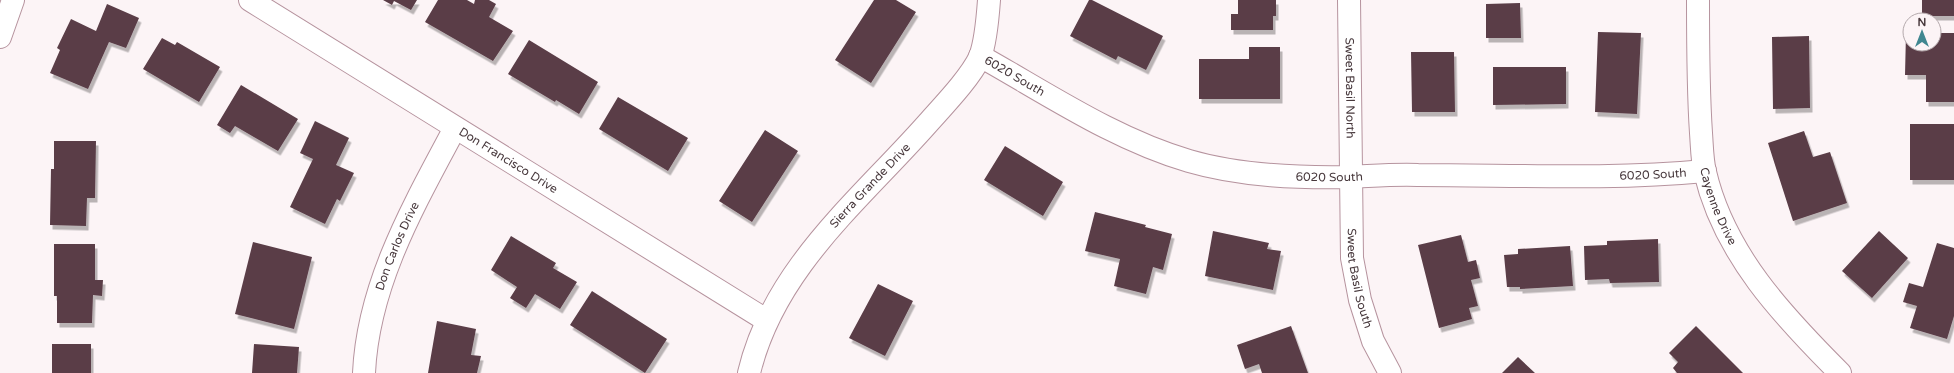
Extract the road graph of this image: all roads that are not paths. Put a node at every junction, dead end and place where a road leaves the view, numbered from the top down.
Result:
1 (13, 0) edge
2 (250, 0) edge
3 (989, 0) edge
4 (1349, 0) edge
5 (1698, 0) edge
6 (0, 37) edge
7 (980, 56) junction
8 (455, 128) junction
9 (1705, 171) junction
10 (1350, 177) junction
11 (766, 320) junction
12 (364, 373) edge
13 (749, 373) edge
14 (1390, 373) edge
15 (1840, 373) edge

1 - 6 street
2 - 8 street, Don Francisco Drive
3 - 7 street, Sierra Grande Drive
4 - 10 street, Sweet Basil North
5 - 9 street, Cayenne Drive
7 - 10 street, 6020 South
7 - 11 street, Sierra Grande Drive
8 - 11 street, Don Francisco Drive
8 - 12 street, Don Carlos Drive
9 - 10 street, 6020 South
9 - 15 street, Cayenne Drive
10 - 14 street, Sweet Basil South
11 - 13 street, Sierra Grande Drive

